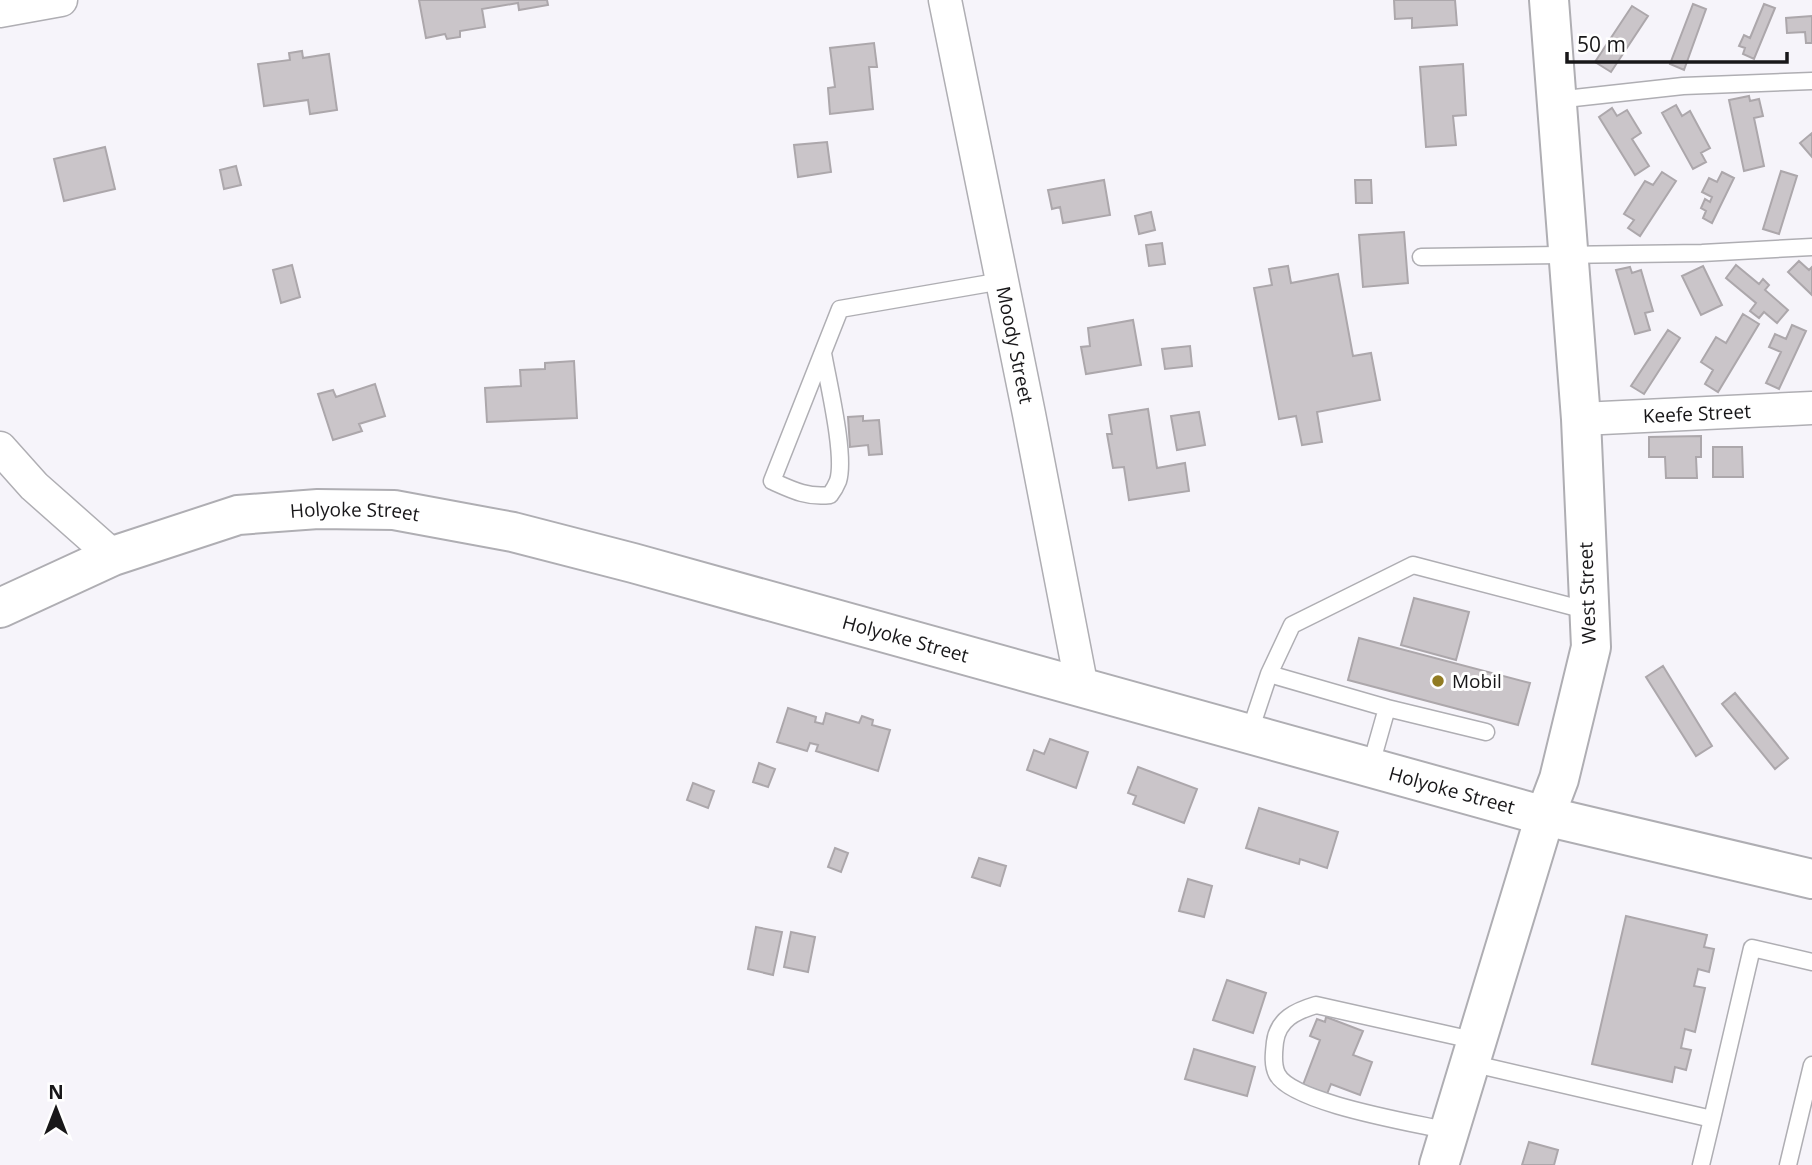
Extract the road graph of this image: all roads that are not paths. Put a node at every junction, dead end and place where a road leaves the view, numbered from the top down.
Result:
1 (61, 0) edge
2 (945, 0) edge
3 (1549, 0) edge
4 (0, 11) edge
5 (1812, 81) edge
6 (1556, 100) junction
7 (1812, 247) edge
8 (1568, 254) junction
9 (1421, 257) dead end
10 (1002, 281) junction
11 (823, 353) junction
12 (1812, 408) edge
13 (1581, 419) junction
14 (0, 448) edge
15 (114, 556) junction
16 (0, 608) edge
17 (1589, 611) junction
18 (1269, 674) junction
19 (1082, 688) junction
20 (1387, 708) junction
21 (1486, 732) dead end
22 (1249, 734) junction
23 (1370, 768) junction
24 (1545, 816) junction
25 (1812, 879) edge
26 (1812, 962) edge
27 (1473, 1052) junction
28 (1812, 1065) edge
29 (1712, 1119) junction
30 (1444, 1148) edge
31 (1701, 1165) edge
32 (1788, 1165) edge

1 - 4 street
2 - 10 street, Moody Street
3 - 6 main road, West Street
5 - 6 lane
6 - 8 main road, West Street
7 - 8 lane
8 - 9 lane
8 - 13 main road, West Street
10 - 11 lane
10 - 19 street, Moody Street
11 - 11 lane
12 - 13 street, Keefe Street
13 - 17 main road, West Street
14 - 15 street
15 - 16 main road, Holyoke Street
15 - 19 main road, Holyoke Street
17 - 18 lane
17 - 24 main road, West Street
18 - 20 lane
18 - 22 lane
19 - 22 main road, Holyoke Street
20 - 21 lane
20 - 23 lane
22 - 23 main road, Holyoke Street
23 - 24 main road, Holyoke Street
24 - 25 main road, Holyoke Street
24 - 27 main road, West Street
26 - 29 lane
27 - 29 lane
27 - 30 main road, West Street
27 - 30 lane
28 - 32 lane
29 - 31 lane

